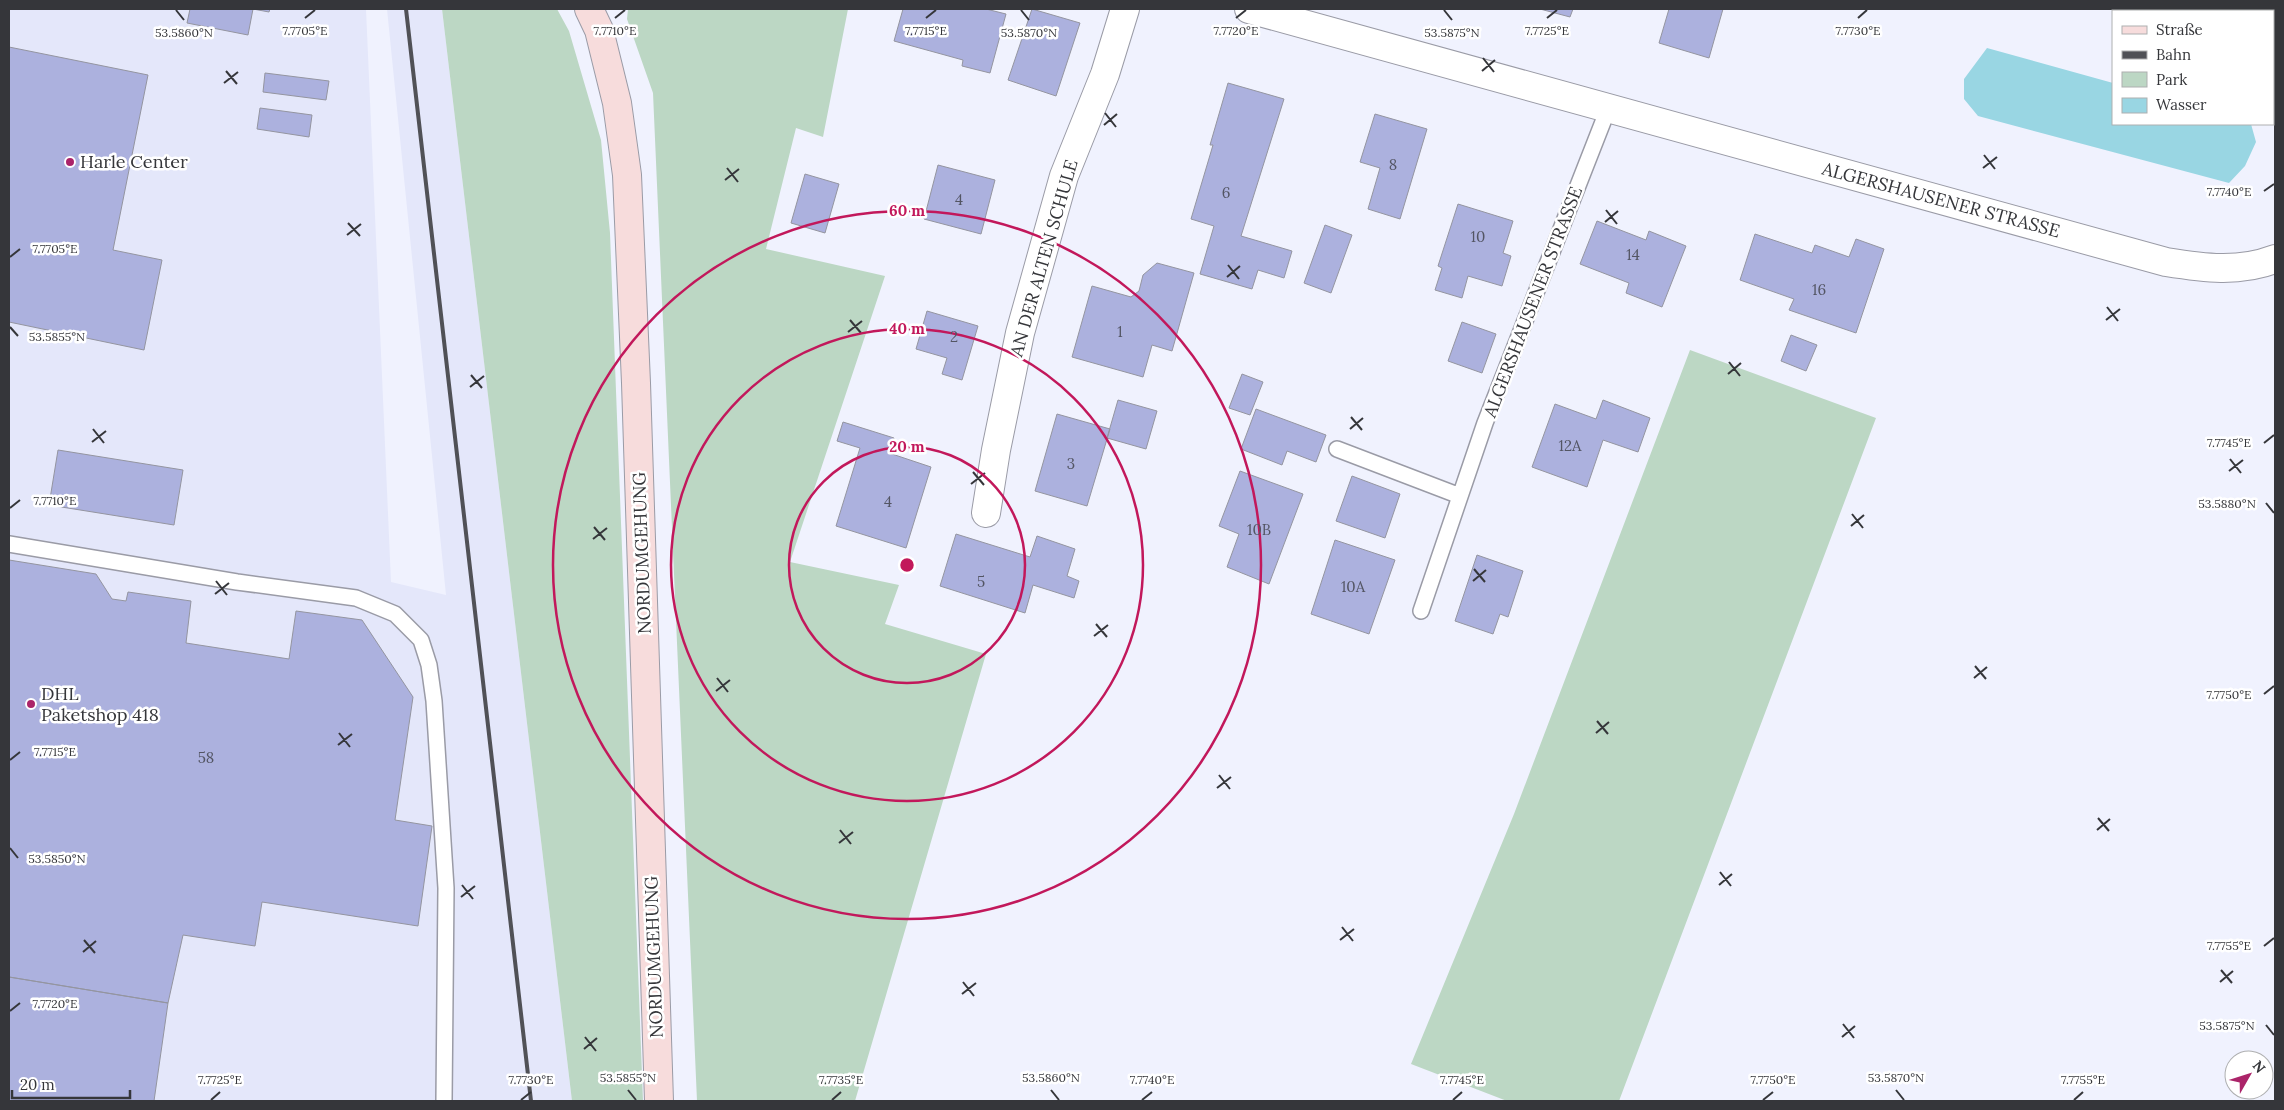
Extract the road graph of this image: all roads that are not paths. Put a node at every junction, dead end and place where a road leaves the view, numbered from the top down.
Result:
1 (590, 9) edge
2 (1124, 9) edge
3 (1249, 9) edge
4 (1608, 108) junction
5 (2275, 259) edge
6 (1336, 449) dead end
7 (1460, 496) junction
8 (986, 513) dead end
9 (9, 544) edge
10 (1421, 610) dead end
11 (444, 1101) edge
12 (660, 1101) edge

1 - 12 main road, NORDUMGEHUNG
2 - 8 street, AN DER ALTEN SCHULE
3 - 4 street, ALGERSHAUSENER STRASSE
4 - 5 street, ALGERSHAUSENER STRASSE
4 - 7 lane, ALGERSHAUSENER STRASSE
6 - 7 lane
7 - 10 lane, ALGERSHAUSENER STRASSE
9 - 11 lane

